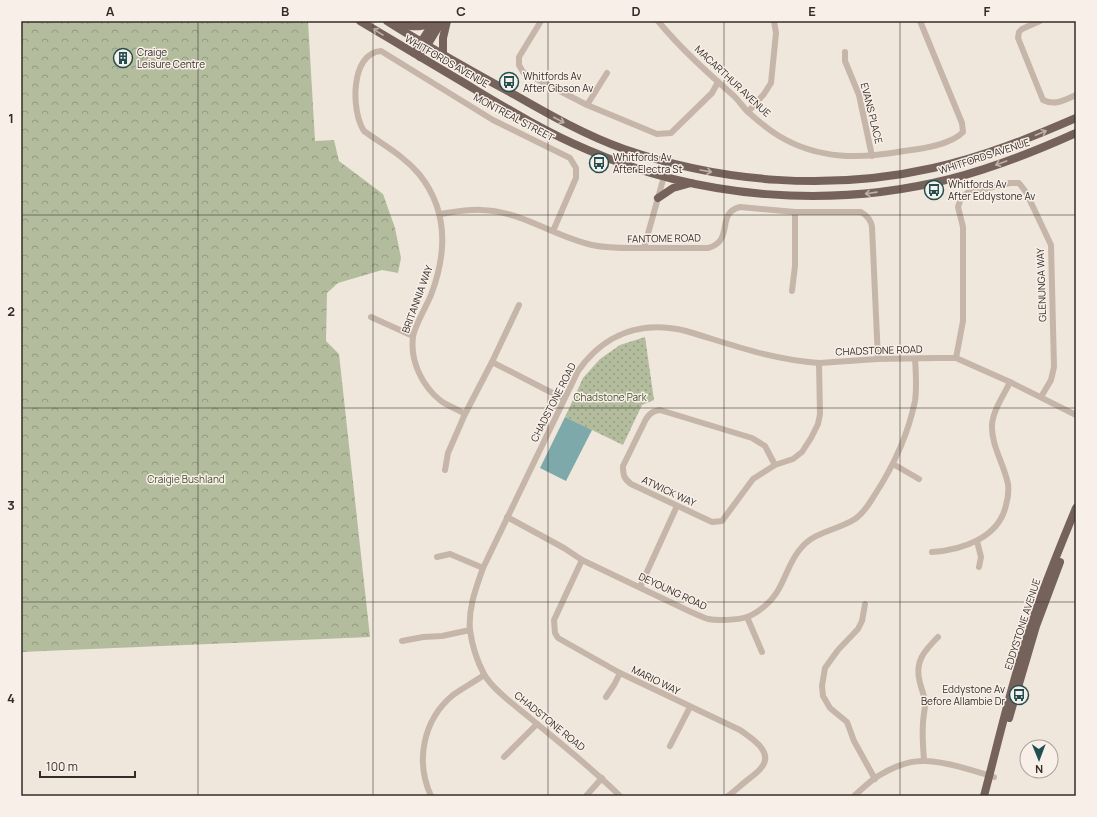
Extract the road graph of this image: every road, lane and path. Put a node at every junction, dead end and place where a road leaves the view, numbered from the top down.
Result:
1 (360, 21) edge
2 (434, 21) edge
3 (442, 21) edge
4 (447, 21) edge
5 (541, 21) edge
6 (658, 21) edge
7 (774, 21) edge
8 (920, 21) edge
9 (1040, 21) edge
10 (389, 23) edge
11 (424, 44) junction
12 (381, 51) joint
13 (845, 52) dead end
14 (443, 54) junction
15 (417, 55) junction
16 (607, 73) dead end
17 (718, 82) junction
18 (1076, 95) edge
19 (587, 105) junction
20 (748, 112) junction
21 (1076, 118) edge
22 (1076, 133) edge
23 (1067, 137) junction
24 (1076, 139) edge
25 (872, 156) junction
26 (668, 162) junction
27 (664, 176) junction
28 (691, 183) junction
29 (658, 198) junction
30 (795, 212) junction
31 (440, 214) junction
32 (553, 231) junction
33 (644, 248) junction
34 (792, 291) dead end
35 (519, 305) dead end
36 (371, 317) dead end
37 (413, 336) junction
38 (915, 358) junction
39 (956, 358) junction
40 (878, 359) junction
41 (492, 362) junction
42 (819, 362) junction
43 (1010, 382) junction
44 (1041, 397) junction
45 (564, 399) junction
46 (465, 414) junction
47 (1076, 415) edge
48 (775, 464) junction
49 (893, 464) junction
50 (445, 470) dead end
51 (919, 479) dead end
52 (677, 506) junction
53 (1076, 508) edge
54 (507, 518) junction
55 (1076, 522) edge
56 (977, 541) junction
57 (932, 552) dead end
58 (436, 557) dead end
59 (582, 560) junction
60 (979, 567) dead end
61 (483, 568) junction
62 (640, 587) junction
63 (865, 604) dead end
64 (747, 617) junction
65 (470, 630) junction
66 (938, 637) dead end
67 (402, 641) dead end
68 (762, 652) dead end
69 (620, 673) junction
70 (484, 675) junction
71 (606, 697) dead end
72 (690, 707) junction
73 (538, 724) junction
74 (670, 746) dead end
75 (504, 757) dead end
76 (924, 760) junction
77 (992, 777) junction
78 (602, 778) junction
79 (875, 779) junction
80 (432, 796) edge
81 (586, 796) edge
82 (620, 796) edge
83 (728, 796) edge
84 (854, 796) edge
85 (984, 796) edge
86 (989, 796) edge

15 -> 1 main road, WHITFORDS AVENUE
2 - 10 main road
2 - 11 main road
3 - 11 main road
4 - 14 main road
5 - 19 street
6 - 17 street, MACARTHUR AVENUE
7 - 20 street
8 - 25 street, MACARTHUR AVENUE
9 - 18 street
10 - 11 main road, WHITFORDS AVENUE
11 - 14 main road, WHITFORDS AVENUE
11 - 15 main road
12 - 31 street, BRITANNIA WAY
12 - 32 street, MONTREAL STREET
13 - 25 street, EVANS PLACE
14 -> 26 main road, WHITFORDS AVENUE
15 - 27 main road, WHITFORDS AVENUE
16 - 19 street
17 - 19 street
17 - 20 street, MACARTHUR AVENUE
20 - 25 street, MACARTHUR AVENUE
26 -> 21 main road, WHITFORDS AVENUE
22 - 23 main road, WHITFORDS AVENUE
23 - 24 main road
23 -> 28 main road, WHITFORDS AVENUE
26 - 27 street
27 - 28 main road, WHITFORDS AVENUE
27 - 29 street
28 - 29 main road
29 - 33 street
30 - 33 street, FANTOME ROAD
30 - 34 street
30 - 40 street, FANTOME ROAD
31 - 32 street, FANTOME ROAD
31 - 37 street, BRITANNIA WAY
32 - 33 street, FANTOME ROAD
35 - 41 street
36 - 37 street
37 - 46 street, BRITANNIA WAY
38 - 39 street, CHADSTONE ROAD
38 - 40 street, CHADSTONE ROAD
38 - 49 street, DEYOUNG ROAD
39 - 43 street, CHADSTONE ROAD
39 - 44 street, GLENUNGA WAY
40 - 42 street, CHADSTONE ROAD
41 - 45 street
41 - 46 street
42 - 45 street, CHADSTONE ROAD
42 - 48 street, ATWICK WAY
43 - 44 street, CHADSTONE ROAD
43 - 56 street
44 - 47 street, CHADSTONE ROAD
45 - 54 street, CHADSTONE ROAD
46 - 50 street
48 - 52 street, ATWICK WAY
48 - 52 street, ATWICK WAY
49 - 51 street
49 - 64 street, DEYOUNG ROAD
52 - 62 street
53 - 77 main road, EDDYSTONE AVENUE
54 - 59 street, DEYOUNG ROAD
54 - 61 street, CHADSTONE ROAD
55 - 77 main road, EDDYSTONE AVENUE
56 - 57 street
56 - 60 street
58 - 61 street
59 - 62 street, DEYOUNG ROAD
59 - 69 street, MARIO WAY
61 - 65 street, CHADSTONE ROAD
62 - 64 street, DEYOUNG ROAD
63 - 79 street
64 - 68 street
65 - 67 street
65 - 70 street, CHADSTONE ROAD
66 - 76 street
69 - 71 street
69 - 72 street, MARIO WAY
70 - 73 street, CHADSTONE ROAD
70 - 80 street
72 - 74 street
72 - 83 street, MARIO WAY
73 - 75 street
73 - 78 street, CHADSTONE ROAD
76 - 77 street
76 - 79 street
77 - 85 main road, EDDYSTONE AVENUE
77 - 86 main road, EDDYSTONE AVENUE
78 - 81 street
78 - 82 street, CHADSTONE ROAD
79 - 84 street

